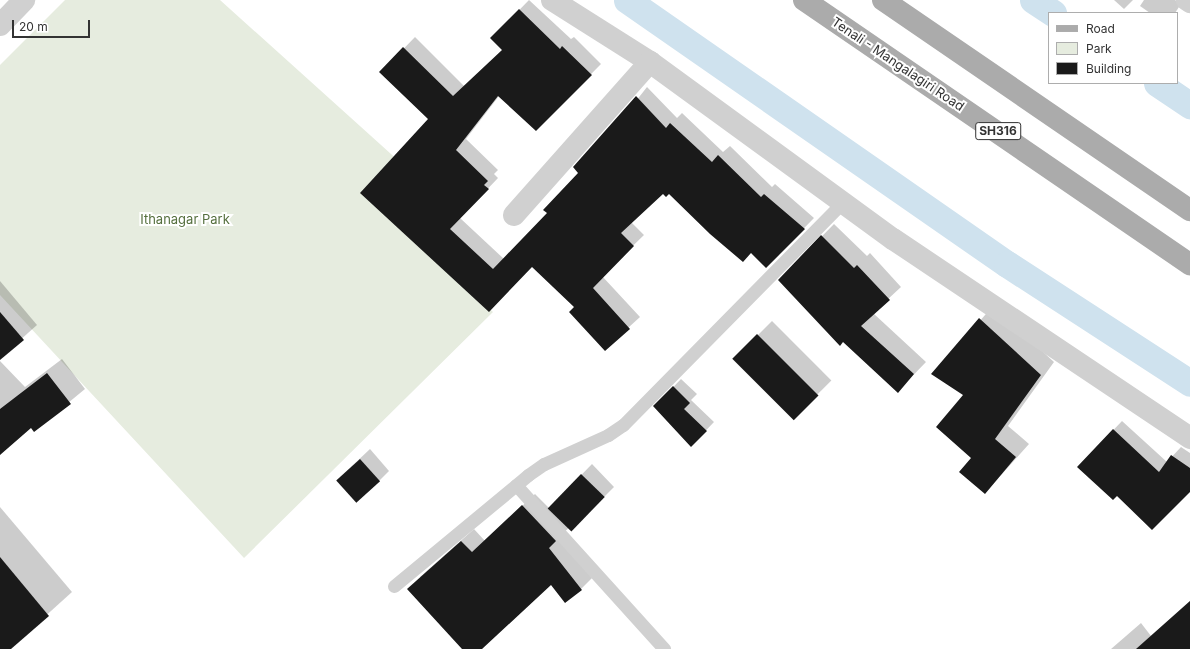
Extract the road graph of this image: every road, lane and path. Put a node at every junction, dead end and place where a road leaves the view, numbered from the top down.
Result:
1 (24, 0) edge
2 (552, 0) edge
3 (804, 0) edge
4 (883, 0) edge
5 (1187, 0) edge
6 (1190, 2) edge
7 (0, 25) edge
8 (650, 62) junction
9 (844, 201) junction
10 (1190, 210) edge
11 (514, 215) dead end
12 (1190, 264) edge
13 (1190, 438) edge
14 (516, 485) junction
15 (394, 586) dead end
16 (664, 649) edge

1 - 7 street
2 - 8 street
3 - 12 main road, Tenali - Mangalagiri Road / SH316
4 - 10 main road
5 - 6 street
8 - 9 street
8 - 11 street
9 - 13 street
9 - 14 lane
14 - 15 lane
14 - 16 lane

